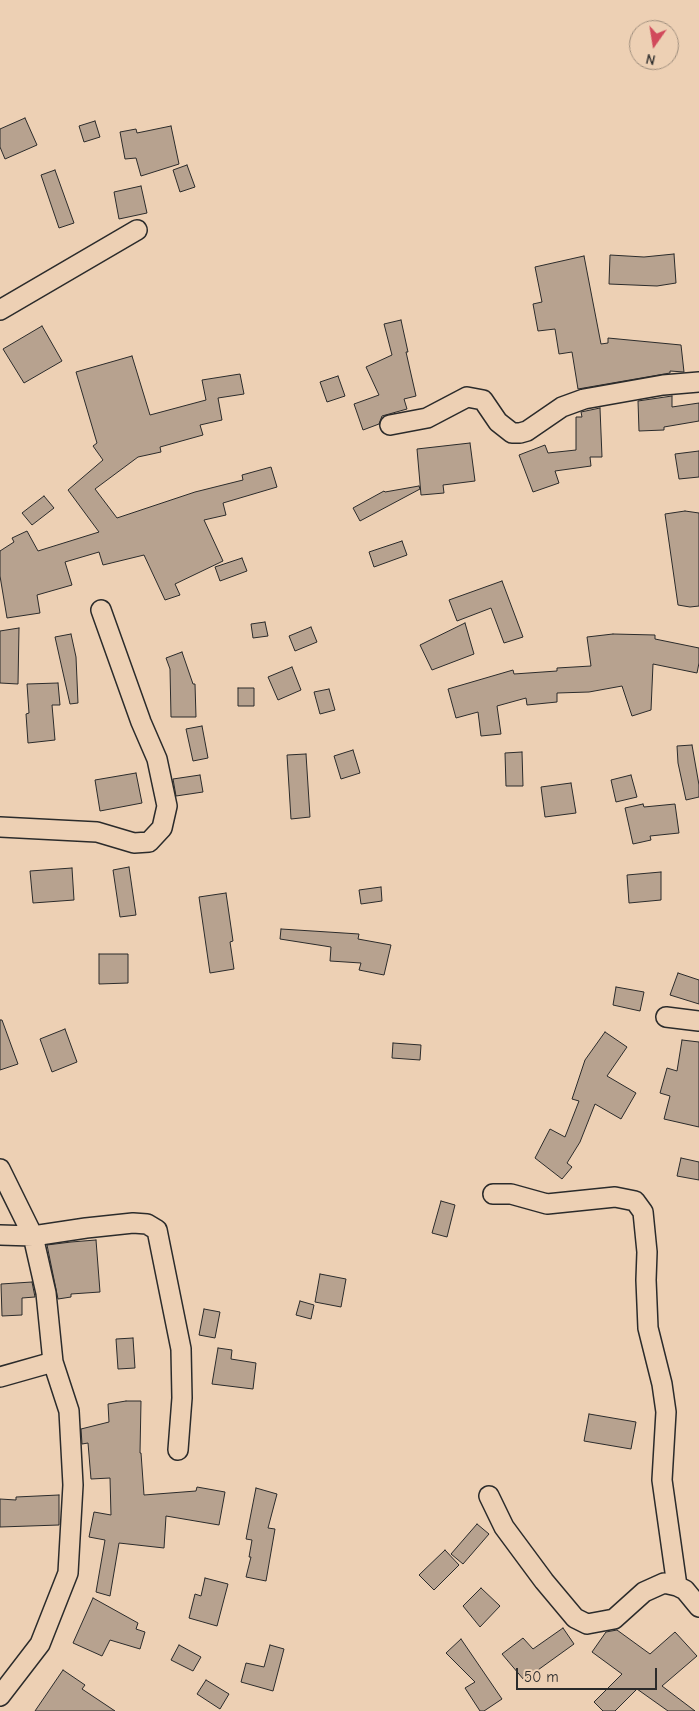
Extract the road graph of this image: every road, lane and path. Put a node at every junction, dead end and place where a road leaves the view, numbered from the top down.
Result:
1 (137, 230) dead end
2 (0, 310) edge
3 (699, 382) edge
4 (390, 425) dead end
5 (101, 610) dead end
6 (0, 827) edge
7 (666, 1017) dead end
8 (699, 1021) edge
9 (0, 1169) edge
10 (493, 1194) dead end
11 (0, 1235) edge
12 (33, 1236) junction
13 (53, 1362) junction
14 (0, 1377) edge
15 (178, 1450) dead end
16 (489, 1496) dead end
17 (677, 1586) junction
18 (699, 1607) edge
19 (0, 1696) edge

1 - 2 street
3 - 4 street
5 - 6 street
7 - 8 street
9 - 12 street
10 - 17 street
11 - 12 street
12 - 13 street
12 - 15 street
13 - 14 street
13 - 19 street
16 - 17 street
17 - 18 street

